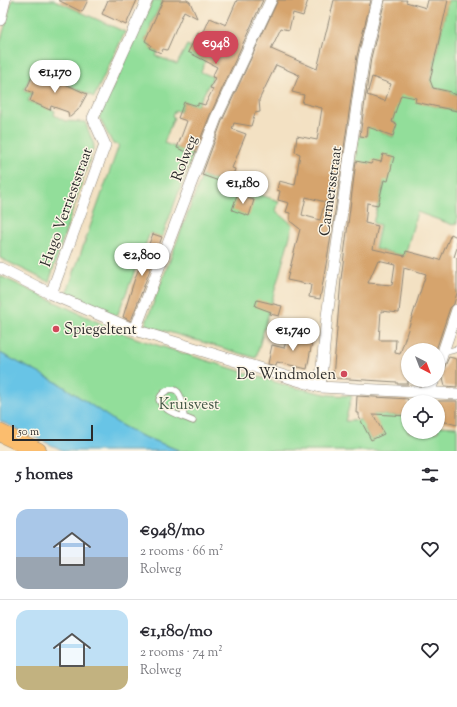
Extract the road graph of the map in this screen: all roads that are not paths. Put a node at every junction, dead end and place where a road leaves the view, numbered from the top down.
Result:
1 (5, 0) edge
2 (147, 0) edge
3 (271, 0) edge
4 (378, 0) edge
5 (0, 20) edge
6 (0, 268) edge
7 (51, 294) junction
8 (457, 310) edge
9 (135, 330) junction
10 (445, 346) edge
11 (457, 349) edge
12 (445, 350) edge
13 (320, 387) junction
14 (431, 387) edge
15 (429, 392) junction
16 (457, 394) edge
17 (184, 417) junction
18 (193, 421) dead end
19 (0, 433) edge
20 (0, 444) edge
21 (14, 451) edge
22 (38, 451) edge

1 - 5 street
2 - 7 street, Hugo Verrieststraat
3 - 9 street, Rolweg
4 - 13 street, Carmersstraat
6 - 7 street
7 - 9 street
8 - 10 street
9 - 13 street
11 - 12 lane
13 - 15 street
14 - 15 street
15 - 16 street
17 - 17 lane
17 - 18 lane
19 - 22 main road
20 - 21 main road

